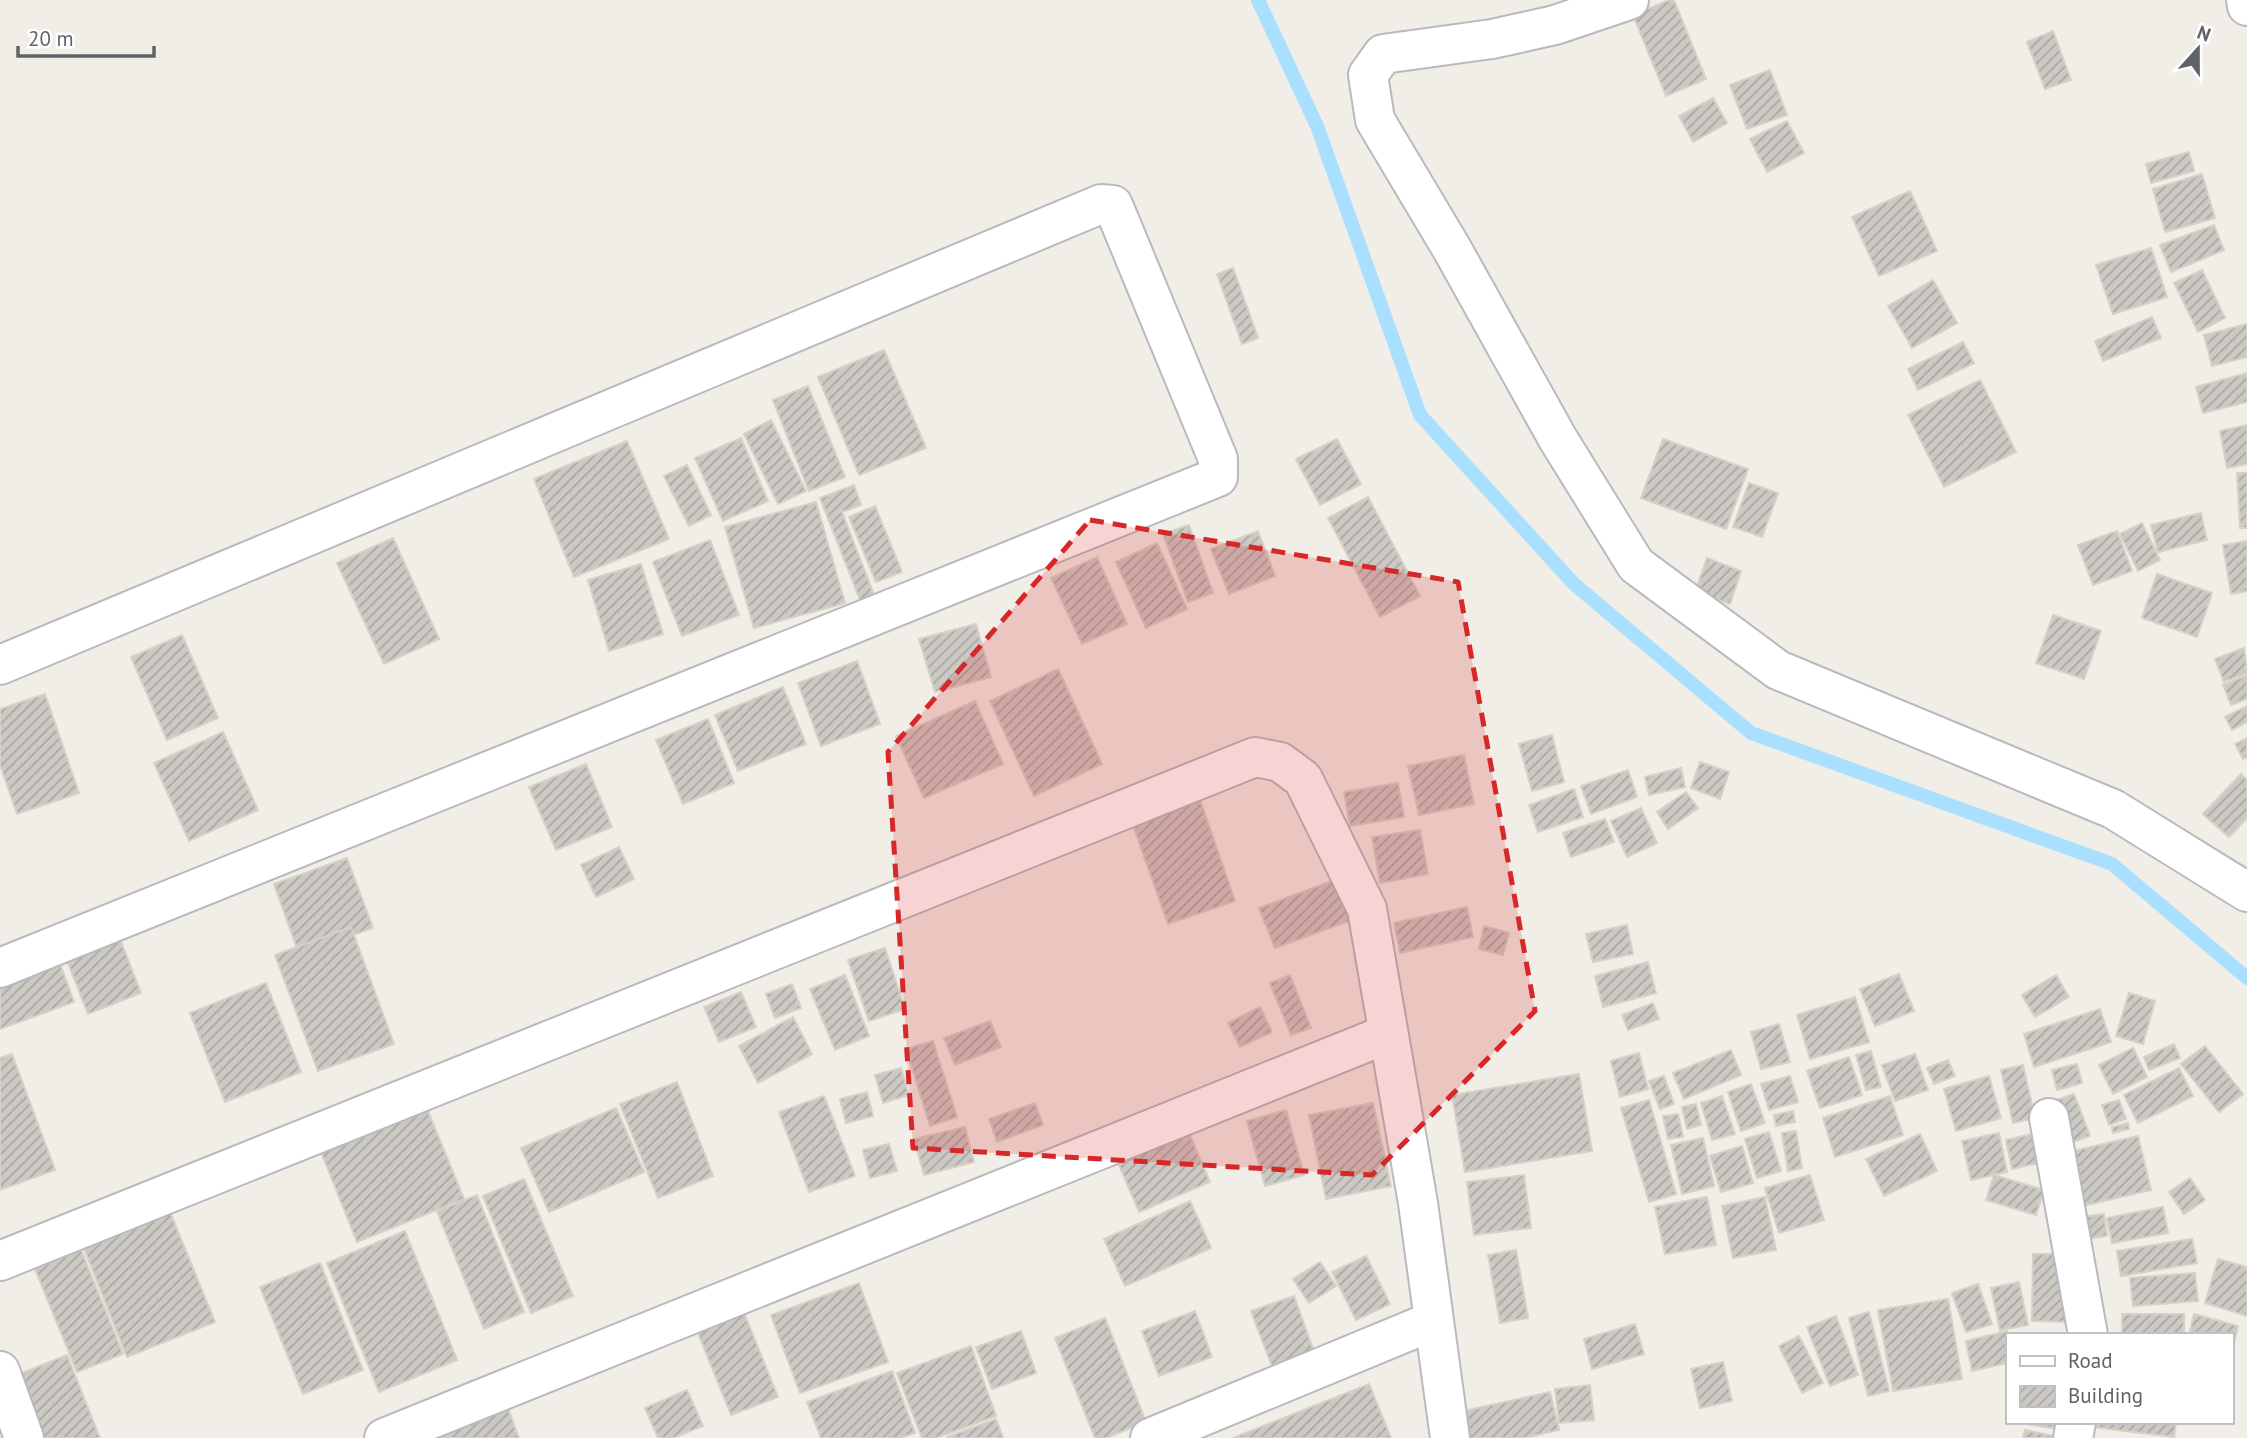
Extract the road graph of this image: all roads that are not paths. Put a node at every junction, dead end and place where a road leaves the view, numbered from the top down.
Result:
1 (1629, 0) edge
2 (2246, 0) edge
3 (2247, 6) edge
4 (0, 665) edge
5 (2247, 892) edge
6 (0, 968) edge
7 (1387, 1034) junction
8 (2049, 1118) dead end
9 (0, 1261) edge
10 (1433, 1321) junction
11 (2088, 1333) edge
12 (0, 1371) edge
13 (24, 1438) edge
14 (384, 1438) edge
15 (1150, 1438) edge
16 (1450, 1438) edge

1 - 5 street
2 - 3 street
4 - 6 street
7 - 9 street
7 - 10 street
7 - 14 street
8 - 11 street
10 - 15 street
10 - 16 street
12 - 13 street

